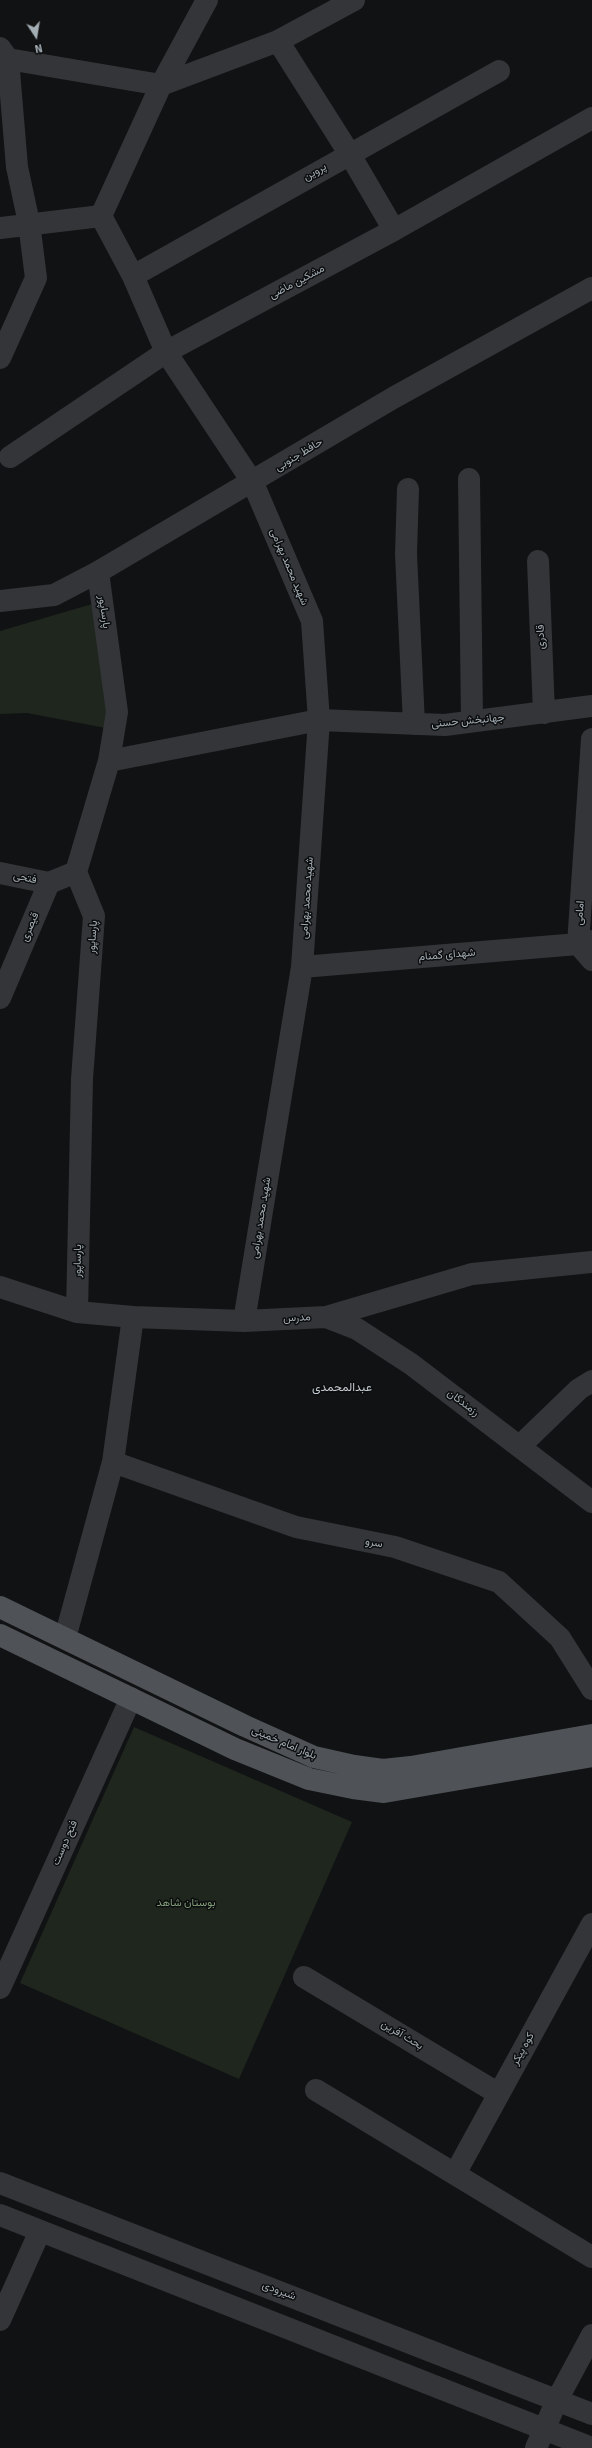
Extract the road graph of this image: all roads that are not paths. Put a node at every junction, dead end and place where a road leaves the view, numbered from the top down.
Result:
1 (207, 0) edge
2 (354, 0) edge
3 (278, 42) junction
4 (4, 53) edge
5 (499, 71) dead end
6 (161, 85) junction
7 (592, 118) edge
8 (349, 153) junction
9 (8, 168) edge
10 (101, 216) junction
11 (29, 223) junction
12 (0, 228) edge
13 (394, 230) junction
14 (133, 276) junction
15 (592, 288) edge
16 (166, 352) junction
17 (0, 358) edge
18 (10, 456) dead end
19 (469, 479) dead end
20 (253, 482) junction
21 (408, 489) dead end
22 (538, 561) dead end
23 (98, 572) junction
24 (0, 601) edge
25 (592, 706) edge
26 (544, 713) junction
27 (320, 720) junction
28 (472, 721) junction
29 (414, 724) junction
30 (592, 739) edge
31 (109, 761) junction
32 (76, 872) junction
33 (0, 873) edge
34 (50, 883) junction
35 (587, 948) edge
36 (302, 967) junction
37 (0, 998) edge
38 (592, 1262) edge
39 (0, 1287) edge
40 (77, 1312) junction
41 (133, 1317) junction
42 (326, 1317) junction
43 (244, 1321) junction
44 (592, 1381) edge
45 (521, 1445) junction
46 (113, 1462) junction
47 (592, 1502) edge
48 (0, 1607) edge
49 (0, 1635) edge
50 (65, 1638) junction
51 (592, 1689) edge
52 (131, 1698) junction
53 (592, 1735) edge
54 (592, 1756) edge
55 (592, 1924) edge
56 (304, 1977) dead end
57 (0, 1988) edge
58 (316, 2090) dead end
59 (499, 2094) junction
60 (455, 2174) junction
61 (0, 2183) edge
62 (0, 2215) edge
63 (40, 2231) junction
64 (129, 2233) junction
65 (592, 2257) edge
66 (119, 2261) junction
67 (204, 2261) junction
68 (194, 2290) junction
69 (1, 2315) edge
70 (592, 2335) edge
71 (558, 2400) junction
72 (592, 2414) edge
73 (540, 2438) edge
74 (592, 2448) edge

1 - 6 street
2 - 3 street
3 - 6 street
3 - 8 street
4 - 6 street
4 - 9 street
5 - 8 street, پروین
6 - 10 street
7 - 13 street, مشکین ماضی
8 - 13 street
8 - 14 street, پروین
9 - 11 street
10 - 11 street
10 - 14 street, شهید محمد بهرامی
11 - 12 street
11 - 17 street
13 - 16 street, مشکین ماضی
14 - 16 street, شهید محمد بهرامی
15 - 20 street, حافظ جنوبی
16 - 18 street, مشکین ماضی
16 - 20 street, شهید محمد بهرامی
19 - 28 street
20 - 23 street, حافظ جنوبی
20 - 27 street, شهید محمد بهرامی
21 - 29 street
22 - 26 street, قادری
23 - 24 street, حافظ جنوبی
23 - 31 street, پارساپور
25 - 26 street, جهانبخش حسنی
26 - 28 street, جهانبخش حسنی
27 - 29 street, جهانبخش حسنی
27 - 31 street, جهانبخش حسنی
27 - 36 street, شهید محمد بهرامی
28 - 29 street, جهانبخش حسنی
30 - 35 street, امامی
31 - 32 street, پارساپور
32 - 34 street
32 - 40 street, پارساپور
33 - 34 street, فتحی
34 - 37 street, قیصری
35 - 36 street, شهدای گمنام
36 - 43 street, شهید محمد بهرامی
38 - 42 street, مدرس
39 - 40 street, مدرس
40 - 41 street, مدرس
41 - 43 street, مدرس
41 - 46 street
42 - 43 street, مدرس
42 - 45 street, رزمندگان
44 - 45 street
45 - 47 street, رزمندگان
46 - 50 street
46 - 51 street, سرو
48 - 50 main road, بلوار امام خمینی
49 - 52 main road
50 - 53 main road, بلوار امام خمینی
52 - 54 main road
52 - 57 street, فتح دوست
55 - 59 street, کوه پیکر
56 - 59 street, بحث آفرین
58 - 60 street
59 - 60 street, کوه پیکر
60 - 65 street
61 - 64 street, شیرودی
62 - 63 street
63 - 66 street
63 - 69 street
64 - 66 street
64 - 67 street, شیرودی
66 - 68 street
67 - 68 street
67 - 71 street, شیرودی
68 - 73 street
70 - 71 street
71 - 72 street, شیرودی
71 - 73 street
73 - 74 street

